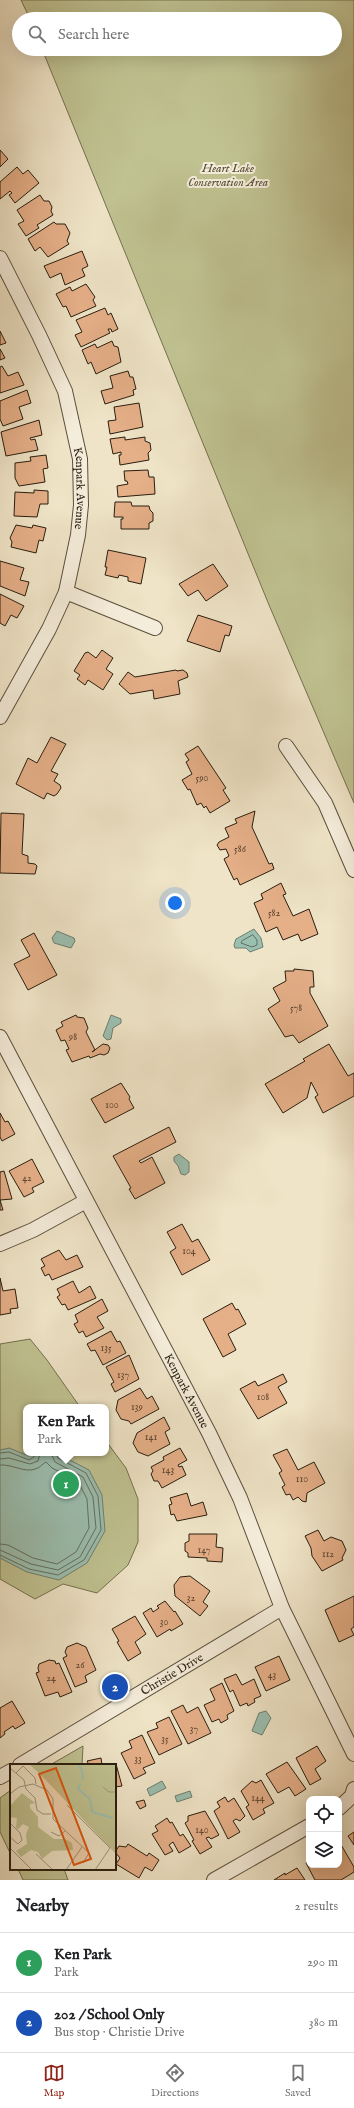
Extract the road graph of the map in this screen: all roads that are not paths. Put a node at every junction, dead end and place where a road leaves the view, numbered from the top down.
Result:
1 (0, 258) edge
2 (66, 592) junction
3 (155, 628) dead end
4 (0, 717) edge
5 (286, 746) dead end
6 (354, 870) edge
7 (0, 1037) edge
8 (86, 1201) junction
9 (0, 1244) edge
10 (282, 1608) junction
11 (354, 1754) edge
12 (22, 1764) edge
13 (10, 1772) edge
14 (0, 1777) edge
15 (354, 1789) edge
16 (342, 1805) edge
17 (306, 1828) edge
18 (214, 1880) edge

1 - 2 street, Kenpark Avenue
2 - 3 street
2 - 4 street, Kenpark Avenue
5 - 6 street
7 - 8 street, Kenpark Avenue
8 - 9 street
8 - 10 street, Kenpark Avenue
10 - 11 street, Kenpark Avenue
10 - 12 street, Christie Drive
13 - 14 street
15 - 16 street
17 - 18 street

